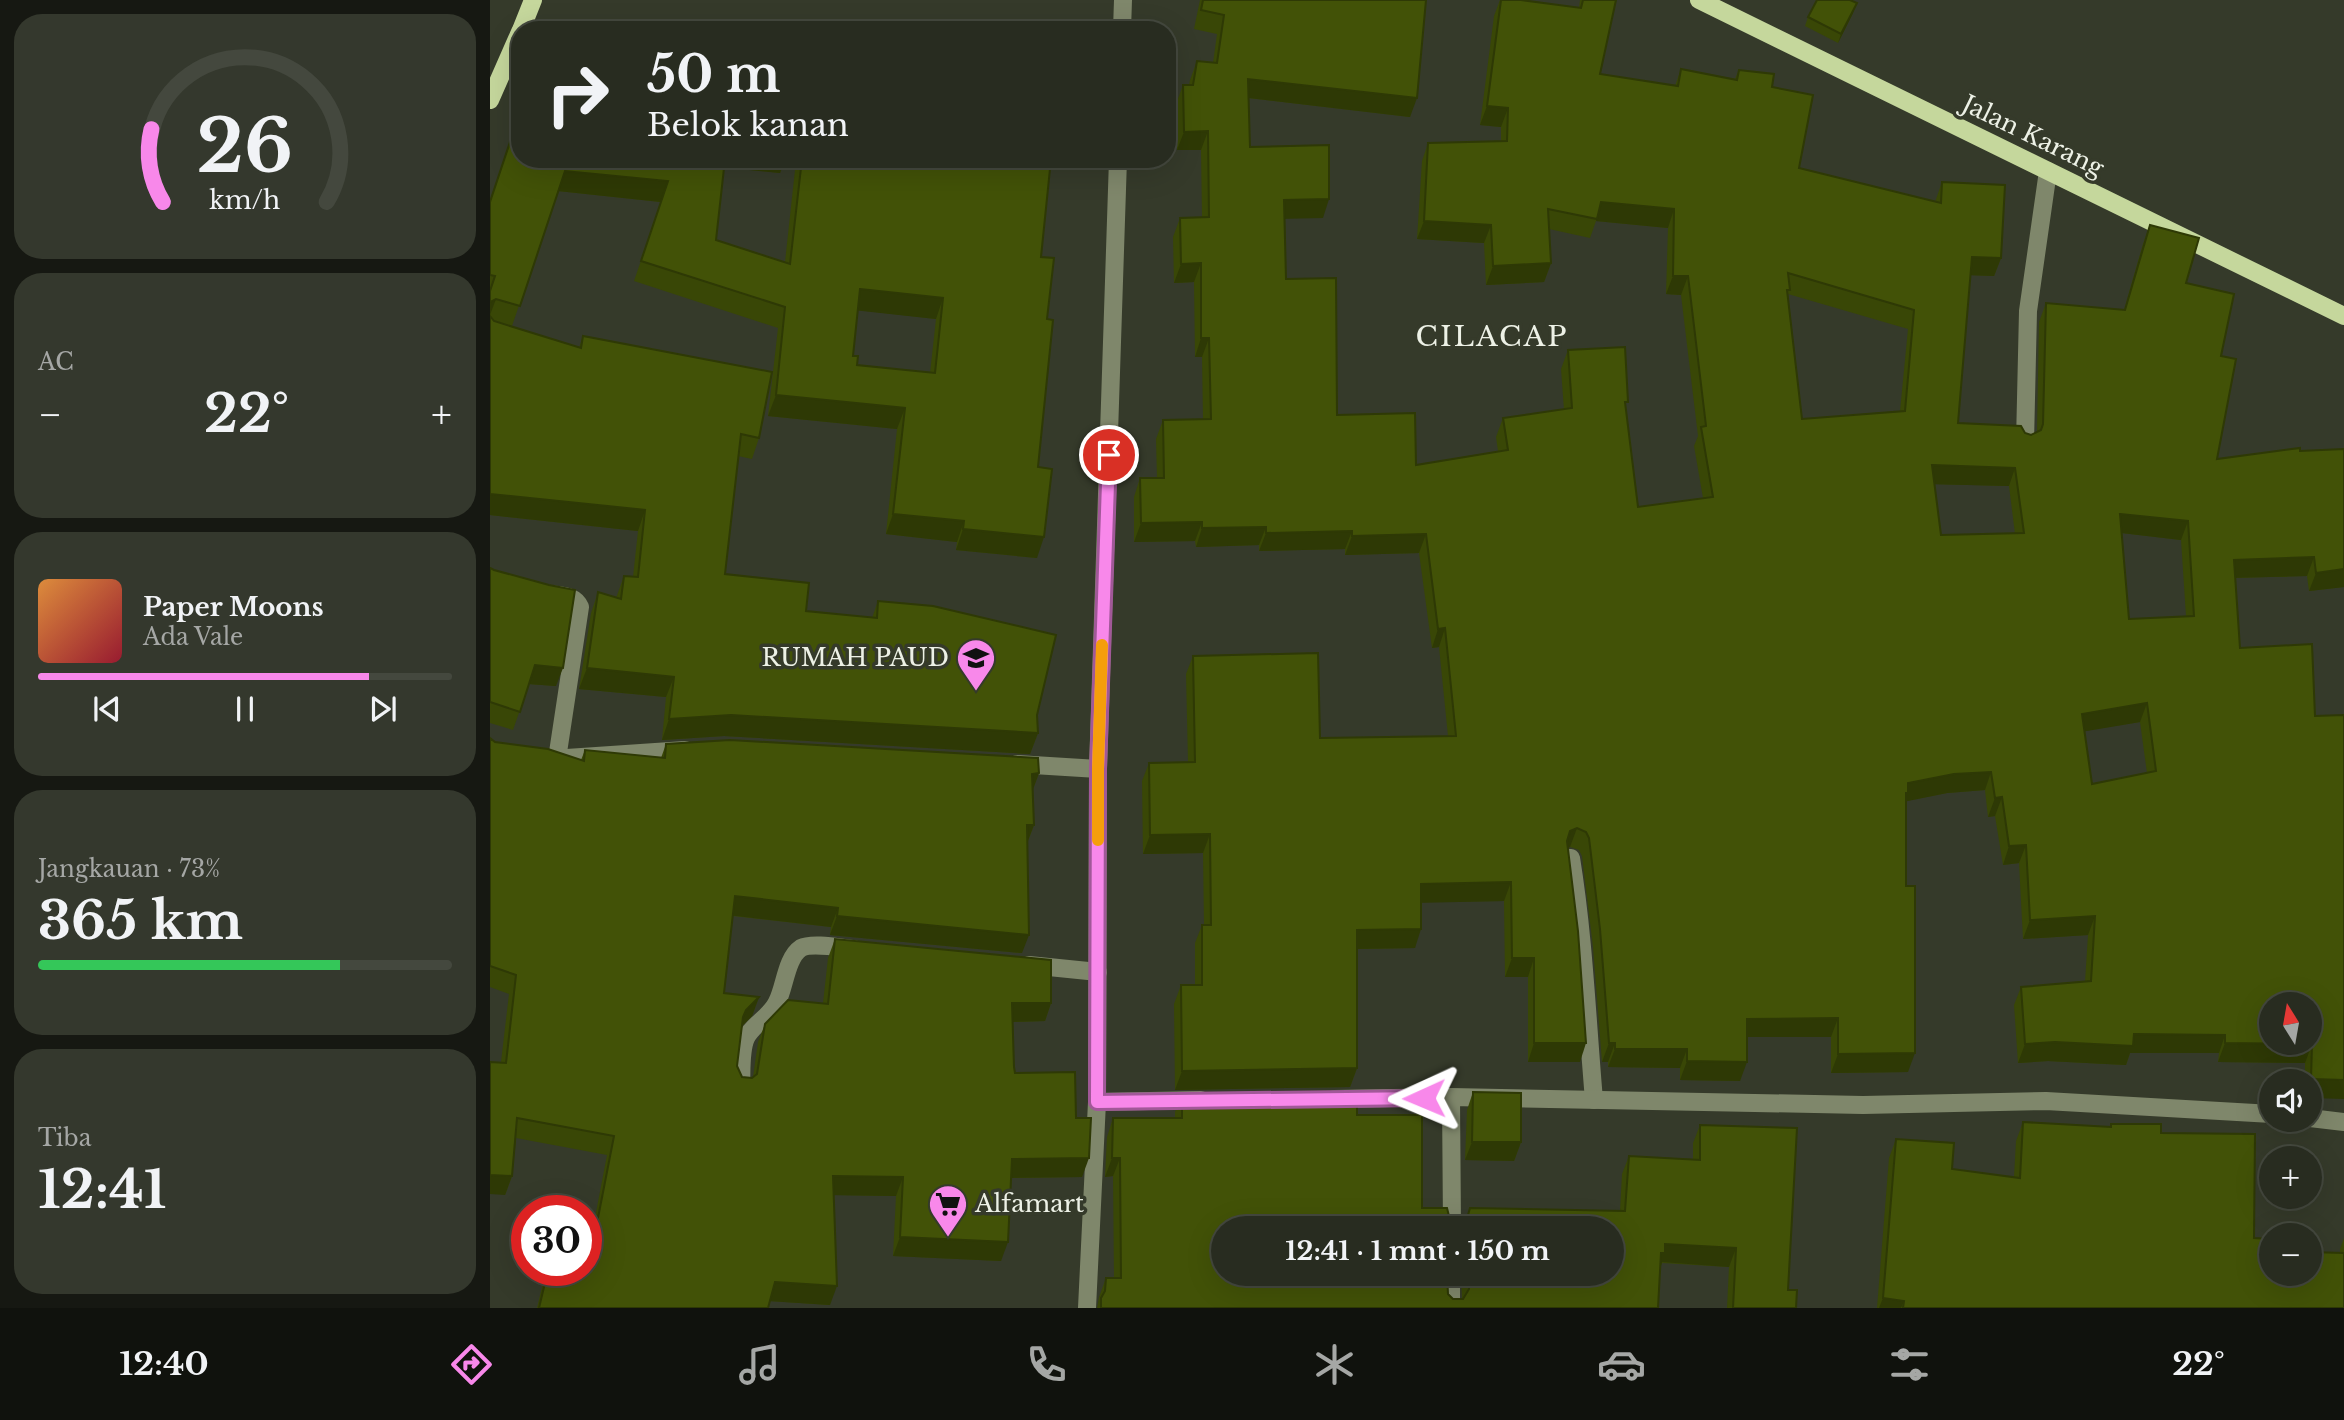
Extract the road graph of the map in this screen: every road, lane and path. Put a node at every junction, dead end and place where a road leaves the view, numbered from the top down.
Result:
1 (533, 0) edge
2 (1124, 0) edge
3 (1699, 0) edge
4 (524, 21) edge
5 (1123, 21) edge
6 (511, 52) edge
7 (490, 100) edge
8 (1118, 168) edge
9 (2048, 171) junction
10 (2344, 316) edge
11 (2025, 442) edge
12 (534, 590) edge
13 (696, 750) edge
14 (530, 755) edge
15 (556, 759) junction
16 (998, 763) edge
17 (1098, 769) junction
18 (1571, 858) edge
19 (866, 950) edge
20 (1016, 964) edge
21 (1098, 972) junction
22 (741, 1086) edge
23 (1451, 1097) junction
24 (1315, 1099) edge
25 (1220, 1100) edge
26 (1594, 1100) junction
27 (1097, 1102) junction
28 (2259, 1113) edge
29 (2322, 1119) edge
30 (2344, 1122) edge
31 (1451, 1216) edge
32 (1451, 1286) edge
33 (1087, 1308) edge
34 (1451, 1308) edge

1 - 4 main road
2 - 5 street
3 - 9 main road, Jalan Karang
6 - 7 main road
8 - 17 street
9 - 10 main road, Jalan Karang
9 - 11 street
12 - 15 street
13 - 15 street
14 - 15 street
16 - 17 street
17 - 21 street
18 - 26 street
19 - 22 street
20 - 21 street
21 - 27 street
23 - 24 street
23 - 26 street
23 - 31 street
25 - 27 street
26 - 28 street
27 - 33 street
29 - 30 street
32 - 34 street

